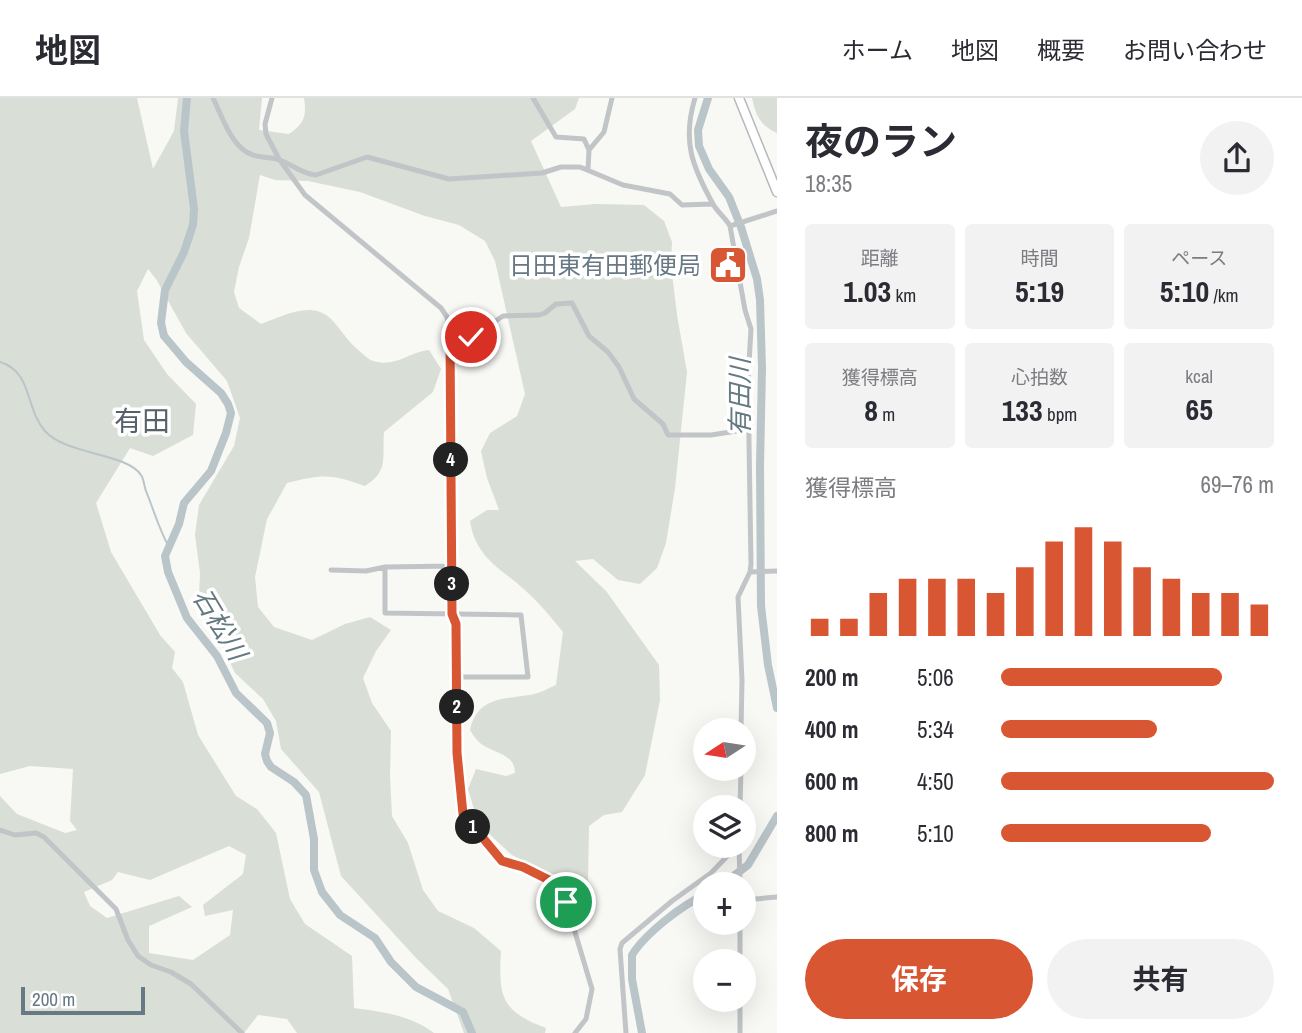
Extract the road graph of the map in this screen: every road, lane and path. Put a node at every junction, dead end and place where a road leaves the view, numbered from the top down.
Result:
1 (213, 98) edge
2 (272, 98) edge
3 (533, 98) edge
4 (612, 98) edge
5 (695, 98) edge
6 (739, 98) edge
7 (589, 150) junction
8 (279, 159) junction
9 (589, 169) junction
10 (777, 192) edge
11 (713, 204) junction
12 (777, 211) edge
13 (730, 226) junction
14 (450, 338) junction
15 (750, 429) junction
16 (452, 566) junction
17 (385, 567) junction
18 (331, 570) dead end
19 (777, 571) edge
20 (750, 572) junction
21 (452, 614) junction
22 (456, 677) junction
23 (741, 718) edge
24 (0, 830) edge
25 (727, 858) edge
26 (777, 897) edge
27 (756, 899) edge
28 (740, 1012) edge
29 (242, 1033) edge
30 (575, 1033) edge
31 (626, 1033) edge
32 (740, 1033) edge

1 - 8 street
2 - 8 street
3 - 7 street
4 - 7 street
5 - 11 street
6 - 10 main road
7 - 9 street
8 - 9 street
8 - 14 street
9 - 11 street
11 - 13 street
12 - 13 street
13 - 15 street
14 - 15 street
14 - 16 street
15 - 20 street
16 - 17 street
16 - 21 street
17 - 18 street
17 - 21 street
19 - 20 street
20 - 23 street
21 - 22 street
21 - 22 street
22 - 30 street
24 - 29 street
25 - 31 street
26 - 27 street
28 - 32 street

